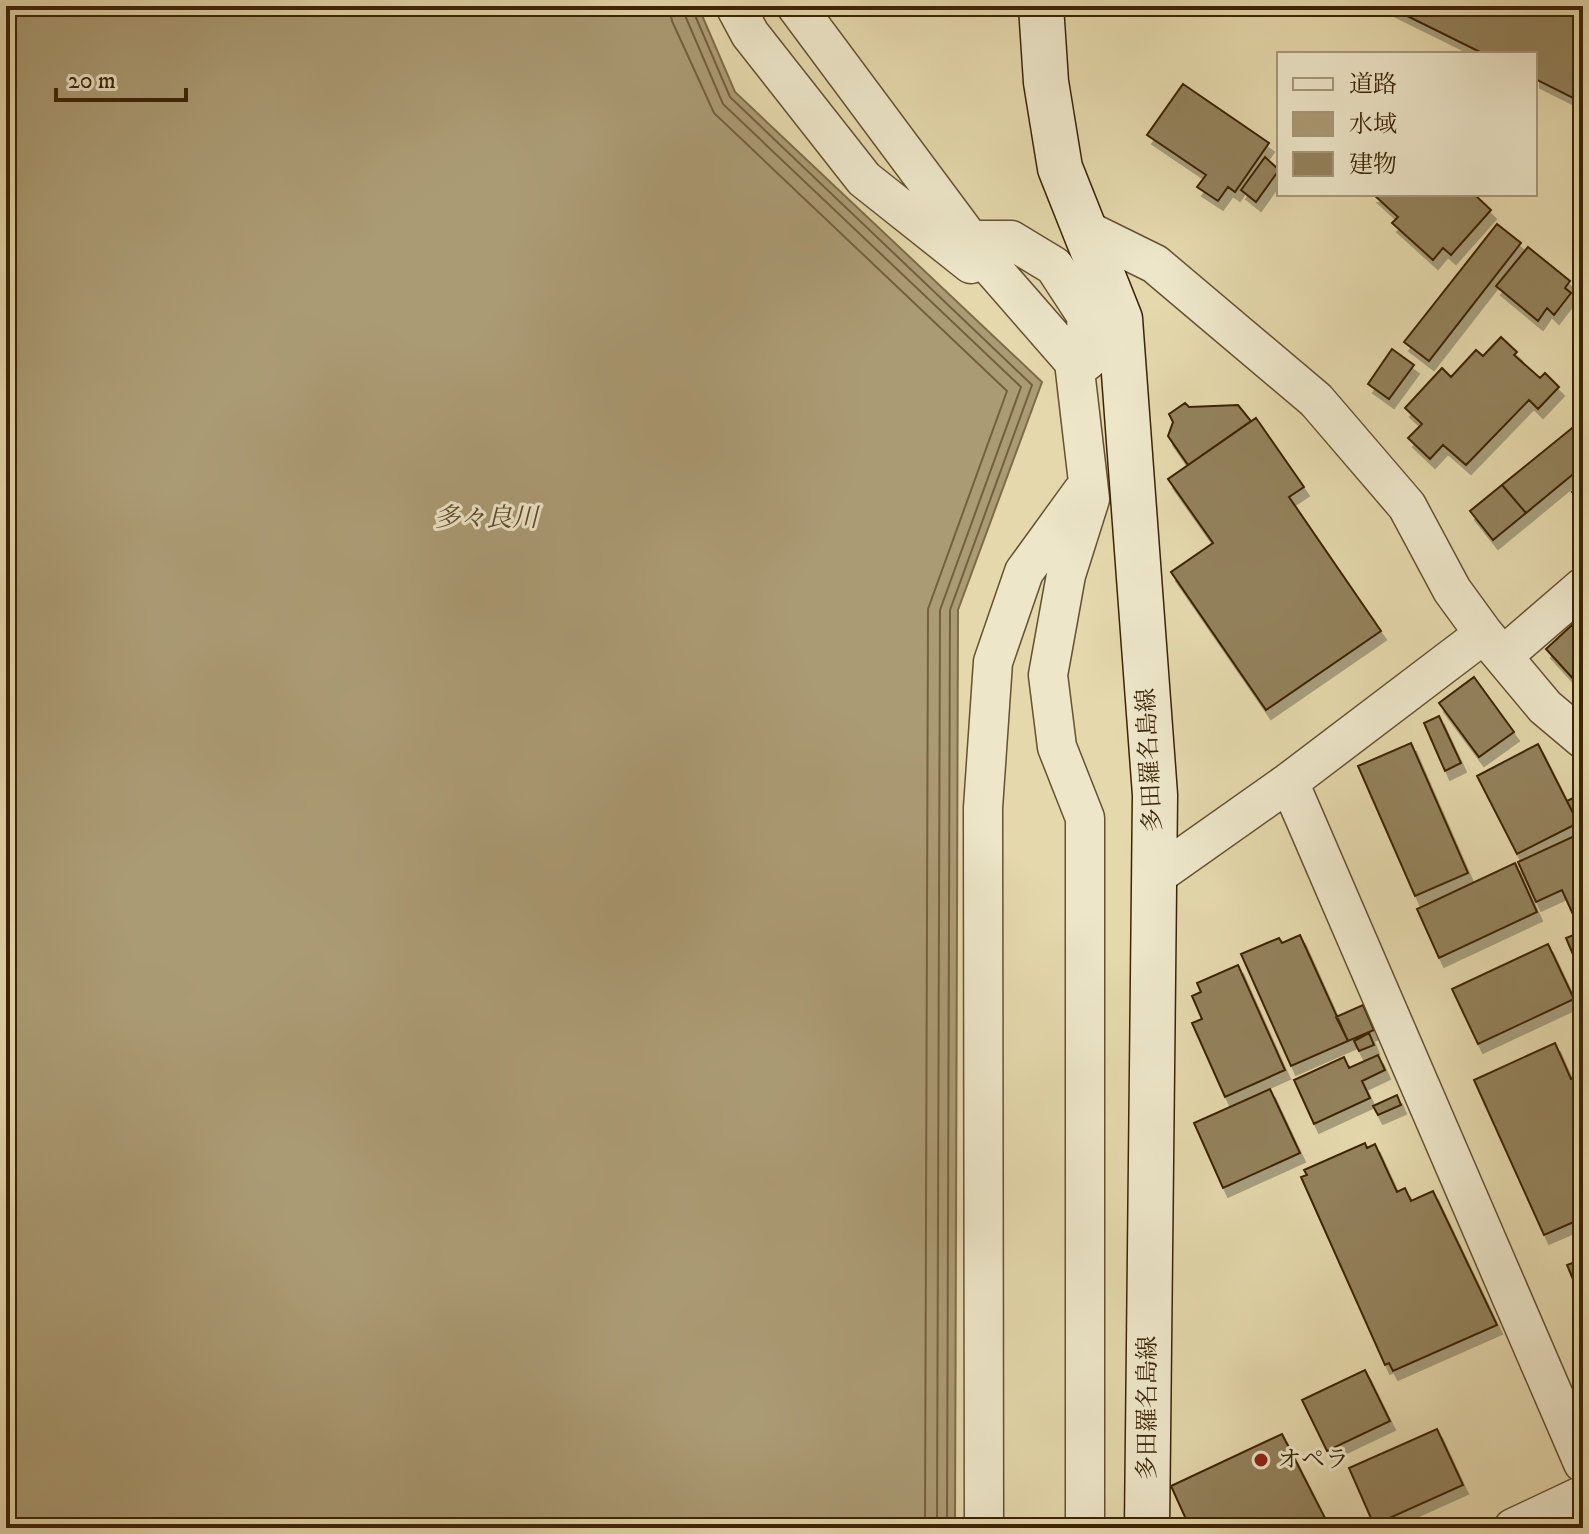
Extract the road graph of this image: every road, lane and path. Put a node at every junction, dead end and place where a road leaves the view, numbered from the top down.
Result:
1 (735, 6) edge
2 (796, 6) edge
3 (1041, 6) edge
4 (1086, 230) junction
5 (970, 240) junction
6 (1027, 308) junction
7 (1075, 370) junction
8 (1088, 484) junction
9 (1583, 587) edge
10 (1494, 645) junction
11 (1583, 739) edge
12 (1289, 782) junction
13 (1153, 878) junction
14 (1583, 1463) edge
15 (1583, 1495) edge
16 (984, 1528) edge
17 (1085, 1528) edge
18 (1147, 1528) edge
19 (1513, 1528) edge

1 - 6 street
2 - 5 street
3 - 4 main road, 多田羅名島線
4 - 10 street
4 - 13 main road, 多田羅名島線
5 - 6 street
5 - 7 street
6 - 7 street
7 - 8 street
8 - 16 street
8 - 17 street
9 - 10 street
10 - 11 street
10 - 12 street
12 - 13 street
12 - 14 street
13 - 18 main road, 多田羅名島線
15 - 19 street

